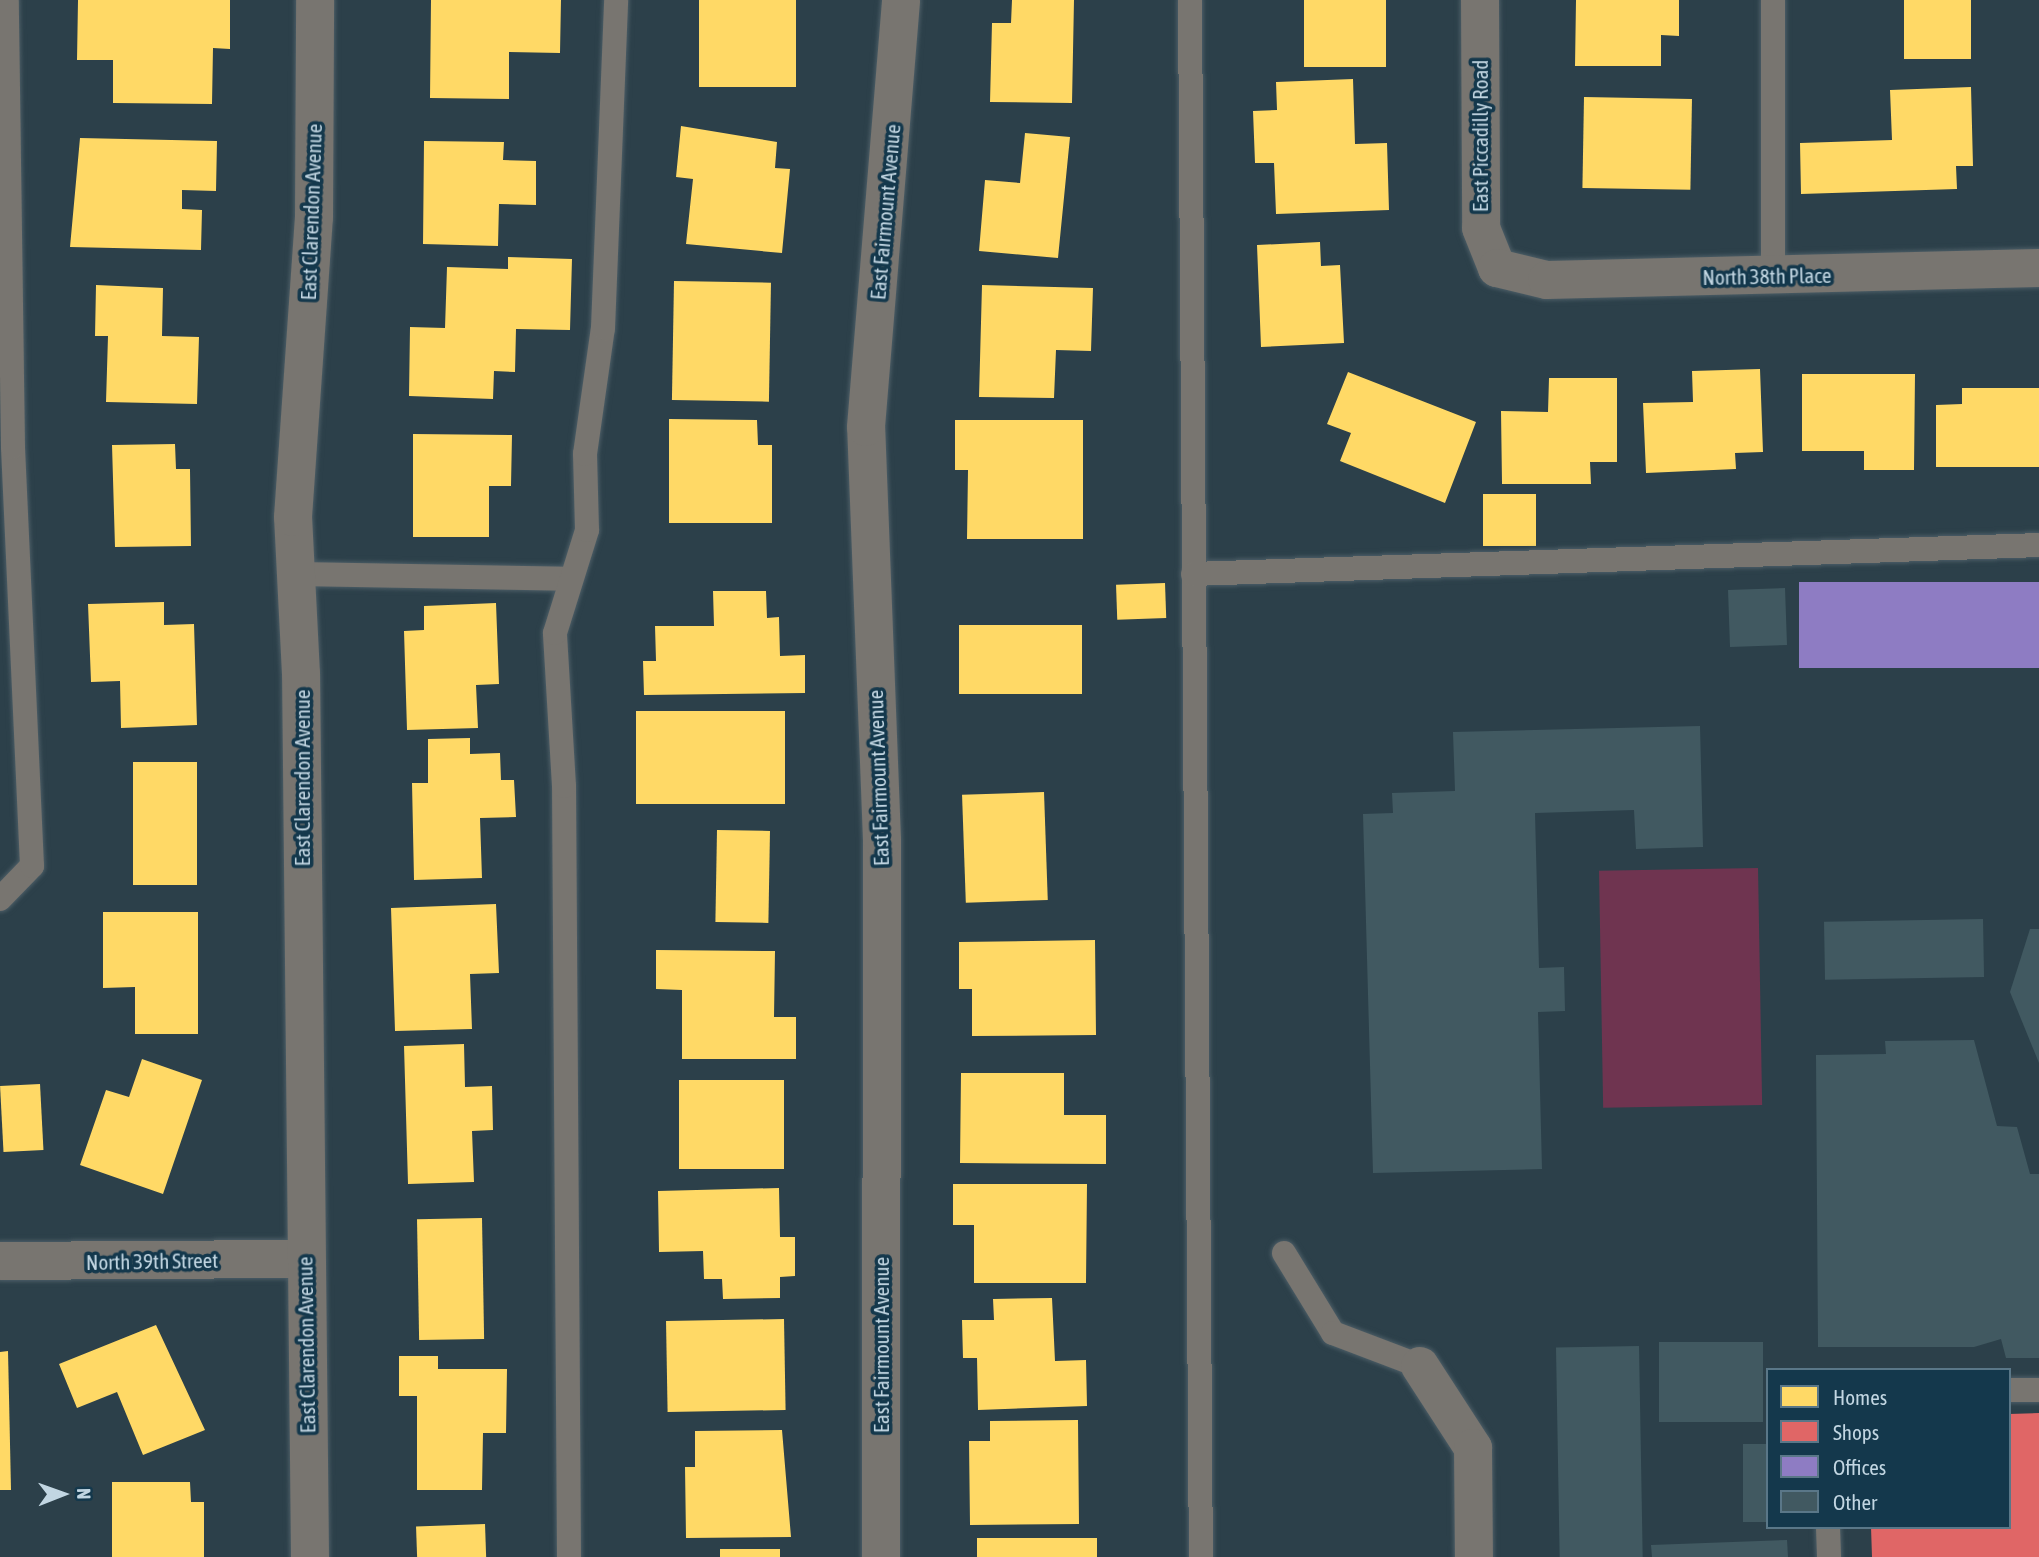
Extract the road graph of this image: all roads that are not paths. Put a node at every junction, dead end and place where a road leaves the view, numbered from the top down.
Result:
1 (7, 0) edge
2 (316, 0) edge
3 (616, 0) edge
4 (901, 0) edge
5 (1190, 0) edge
6 (1480, 0) edge
7 (1773, 0) edge
8 (1497, 268) joint
9 (2039, 268) edge
10 (1773, 277) junction
11 (2039, 545) edge
12 (296, 574) junction
13 (1193, 574) junction
14 (569, 579) junction
15 (0, 899) edge
16 (1284, 1254) dead end
17 (305, 1259) junction
18 (0, 1261) edge
19 (1420, 1366) joint
20 (2011, 1390) edge
21 (2039, 1390) edge
22 (1828, 1529) edge
23 (310, 1557) edge
24 (569, 1557) edge
25 (881, 1557) edge
26 (1201, 1557) edge
27 (1474, 1557) edge
28 (1829, 1557) edge

1 - 15 lane
2 - 12 street, East Clarendon Avenue
3 - 14 lane
4 - 25 street, East Fairmount Avenue
5 - 13 lane
6 - 8 street, East Piccadilly Road
7 - 10 lane
8 - 10 street, North 38th Place
9 - 10 street, North 38th Place
11 - 13 lane
12 - 14 lane
12 - 17 street, East Clarendon Avenue
13 - 26 lane
14 - 24 lane
16 - 19 lane
17 - 18 street, North 39th Street
17 - 23 street, East Clarendon Avenue
19 - 27 street
20 - 21 lane
22 - 28 lane

